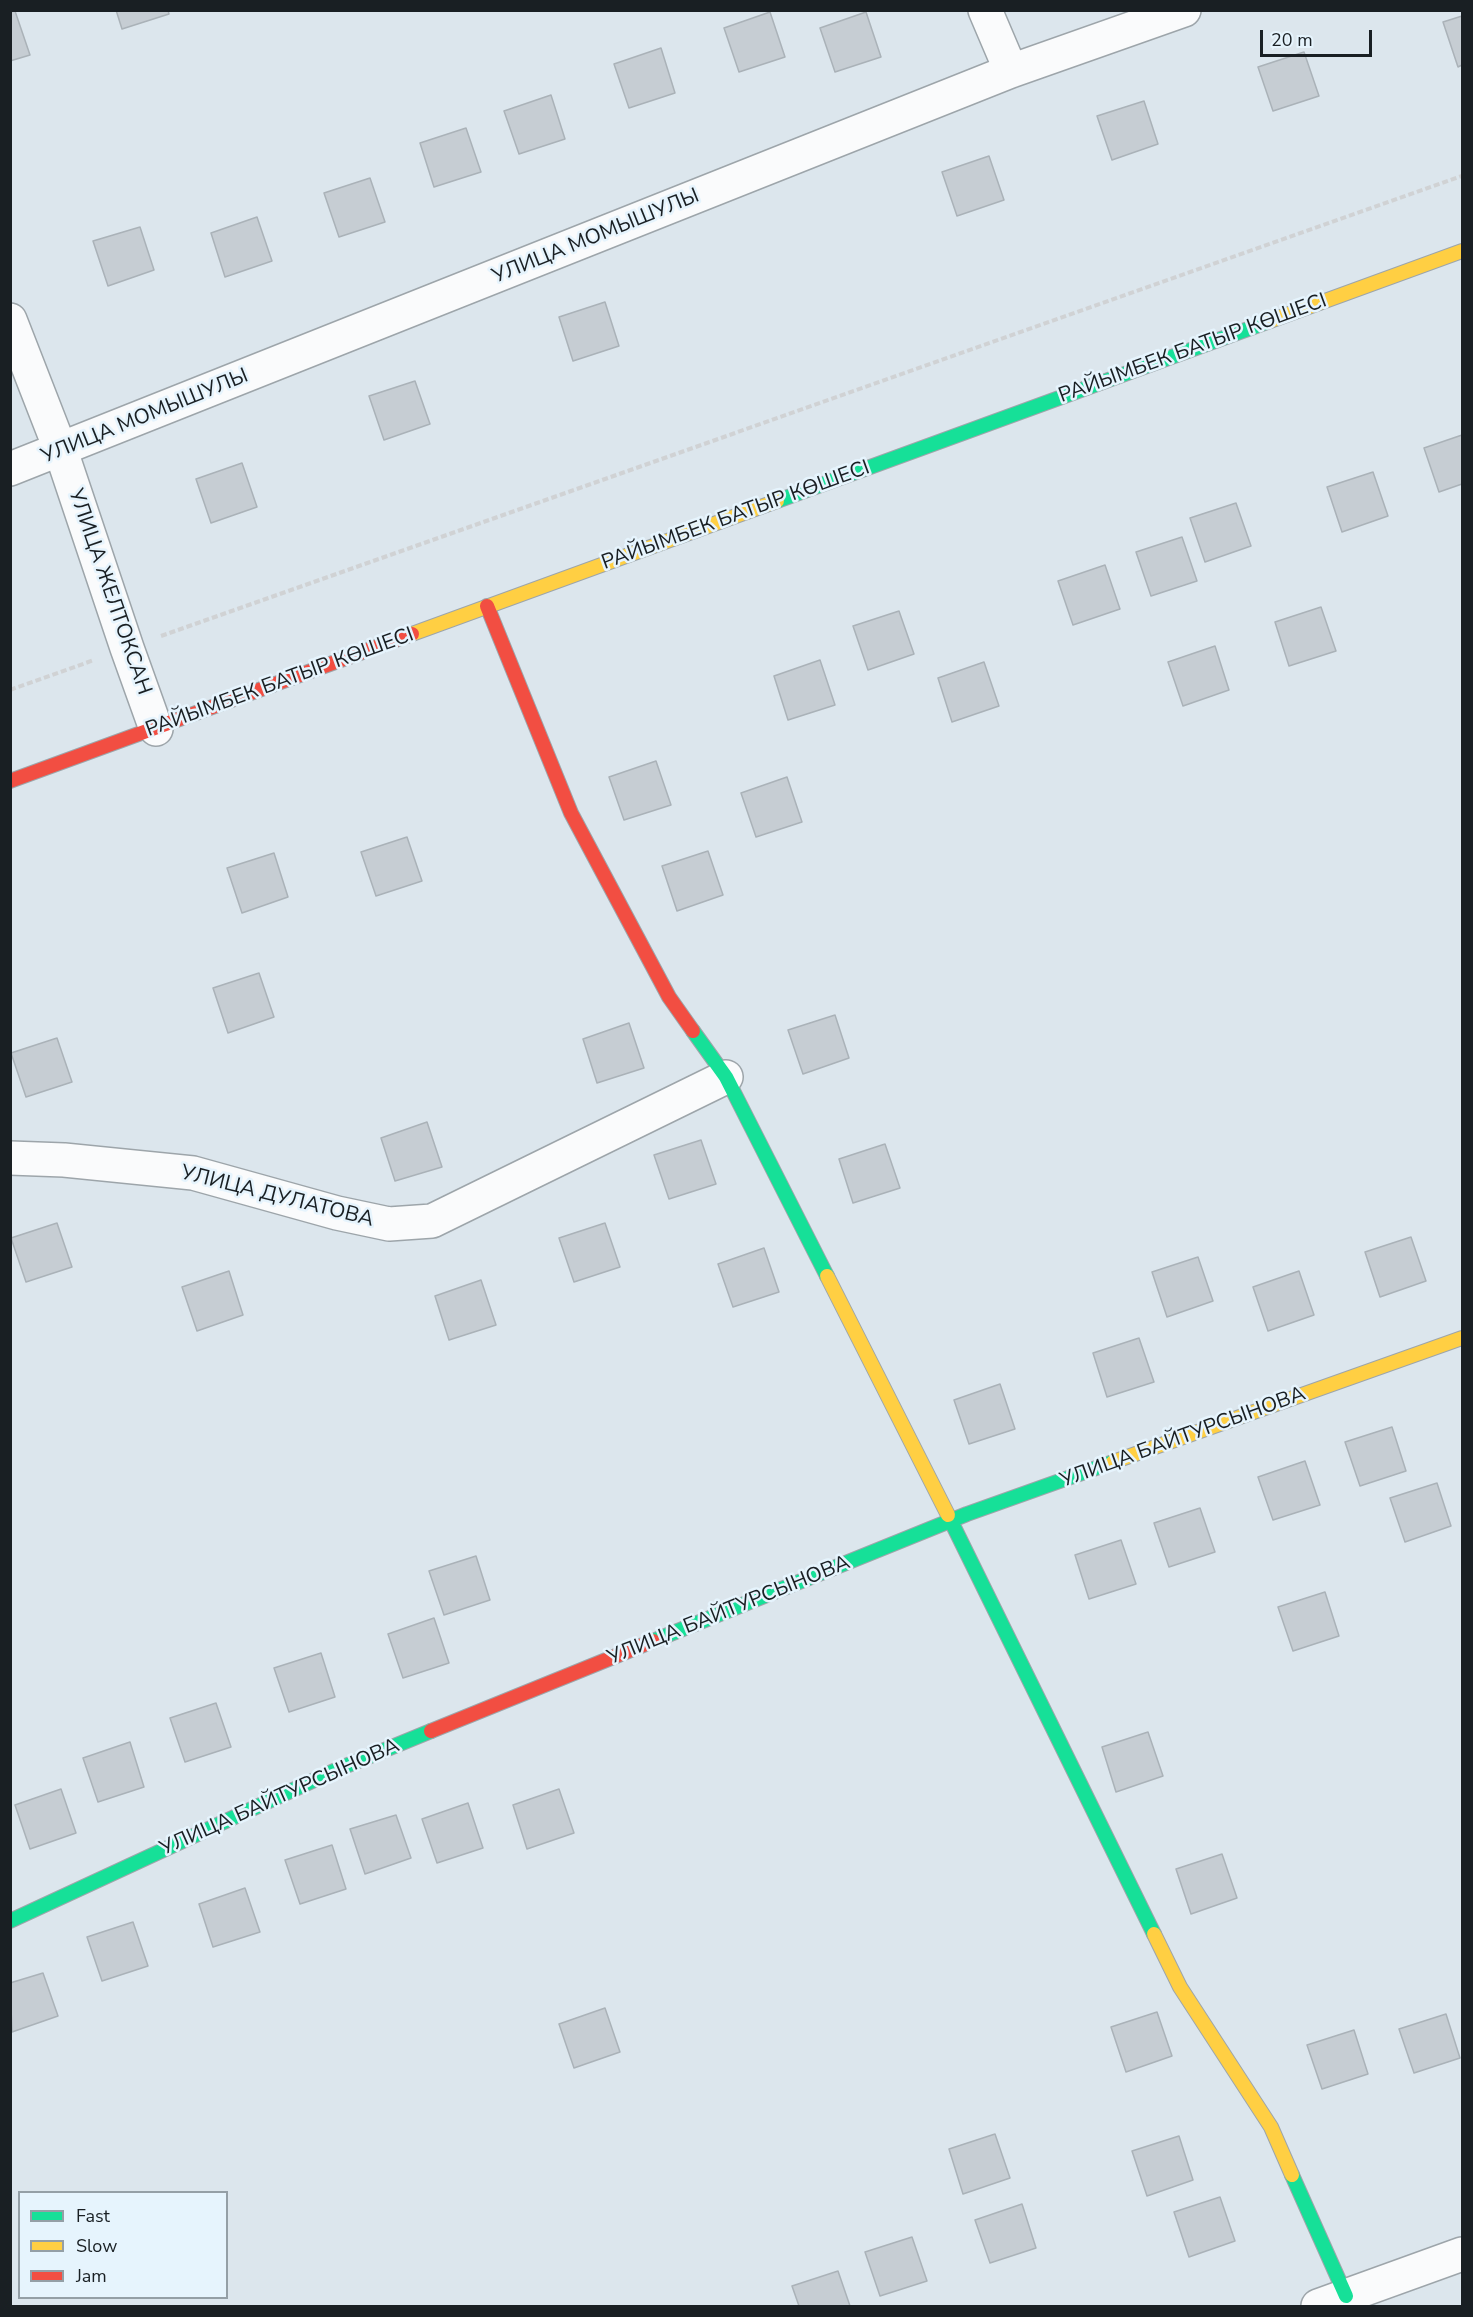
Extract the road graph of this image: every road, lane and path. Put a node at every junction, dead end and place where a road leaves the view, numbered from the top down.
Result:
1 (985, 10) edge
2 (1184, 10) edge
3 (1011, 71) junction
4 (1462, 176) edge
5 (1462, 251) edge
6 (10, 320) edge
7 (61, 451) junction
8 (10, 469) edge
9 (487, 606) junction
10 (127, 648) junction
11 (10, 690) edge
12 (156, 729) junction
13 (10, 781) edge
14 (726, 1077) junction
15 (10, 1158) edge
16 (1462, 1338) edge
17 (951, 1521) junction
18 (10, 1921) edge
19 (1462, 2254) edge
20 (1332, 2301) edge

1 - 3 street
2 - 3 street, УЛИЦА МОМЫШУЛЫ
3 - 7 street, УЛИЦА МОМЫШУЛЫ
4 - 10 path
5 - 9 street, РАЙЫМБЕК БАТЫР КӨШЕСІ
6 - 7 street, УЛИЦА ЖЕЛТОКСАН
7 - 8 street, УЛИЦА МОМЫШУЛЫ
7 - 10 street, УЛИЦА ЖЕЛТОКСАН
9 - 12 street, РАЙЫМБЕК БАТЫР КӨШЕСІ
9 - 14 street
10 - 11 path
10 - 12 street, УЛИЦА ЖЕЛТОКСАН
12 - 13 street, РАЙЫМБЕК БАТЫР КӨШЕСІ
14 - 15 street, УЛИЦА ДУЛАТОВА
14 - 17 street
16 - 17 street, УЛИЦА БАЙТУРСЫНОВА
17 - 18 street, УЛИЦА БАЙТУРСЫНОВА
17 - 20 street
19 - 20 street

